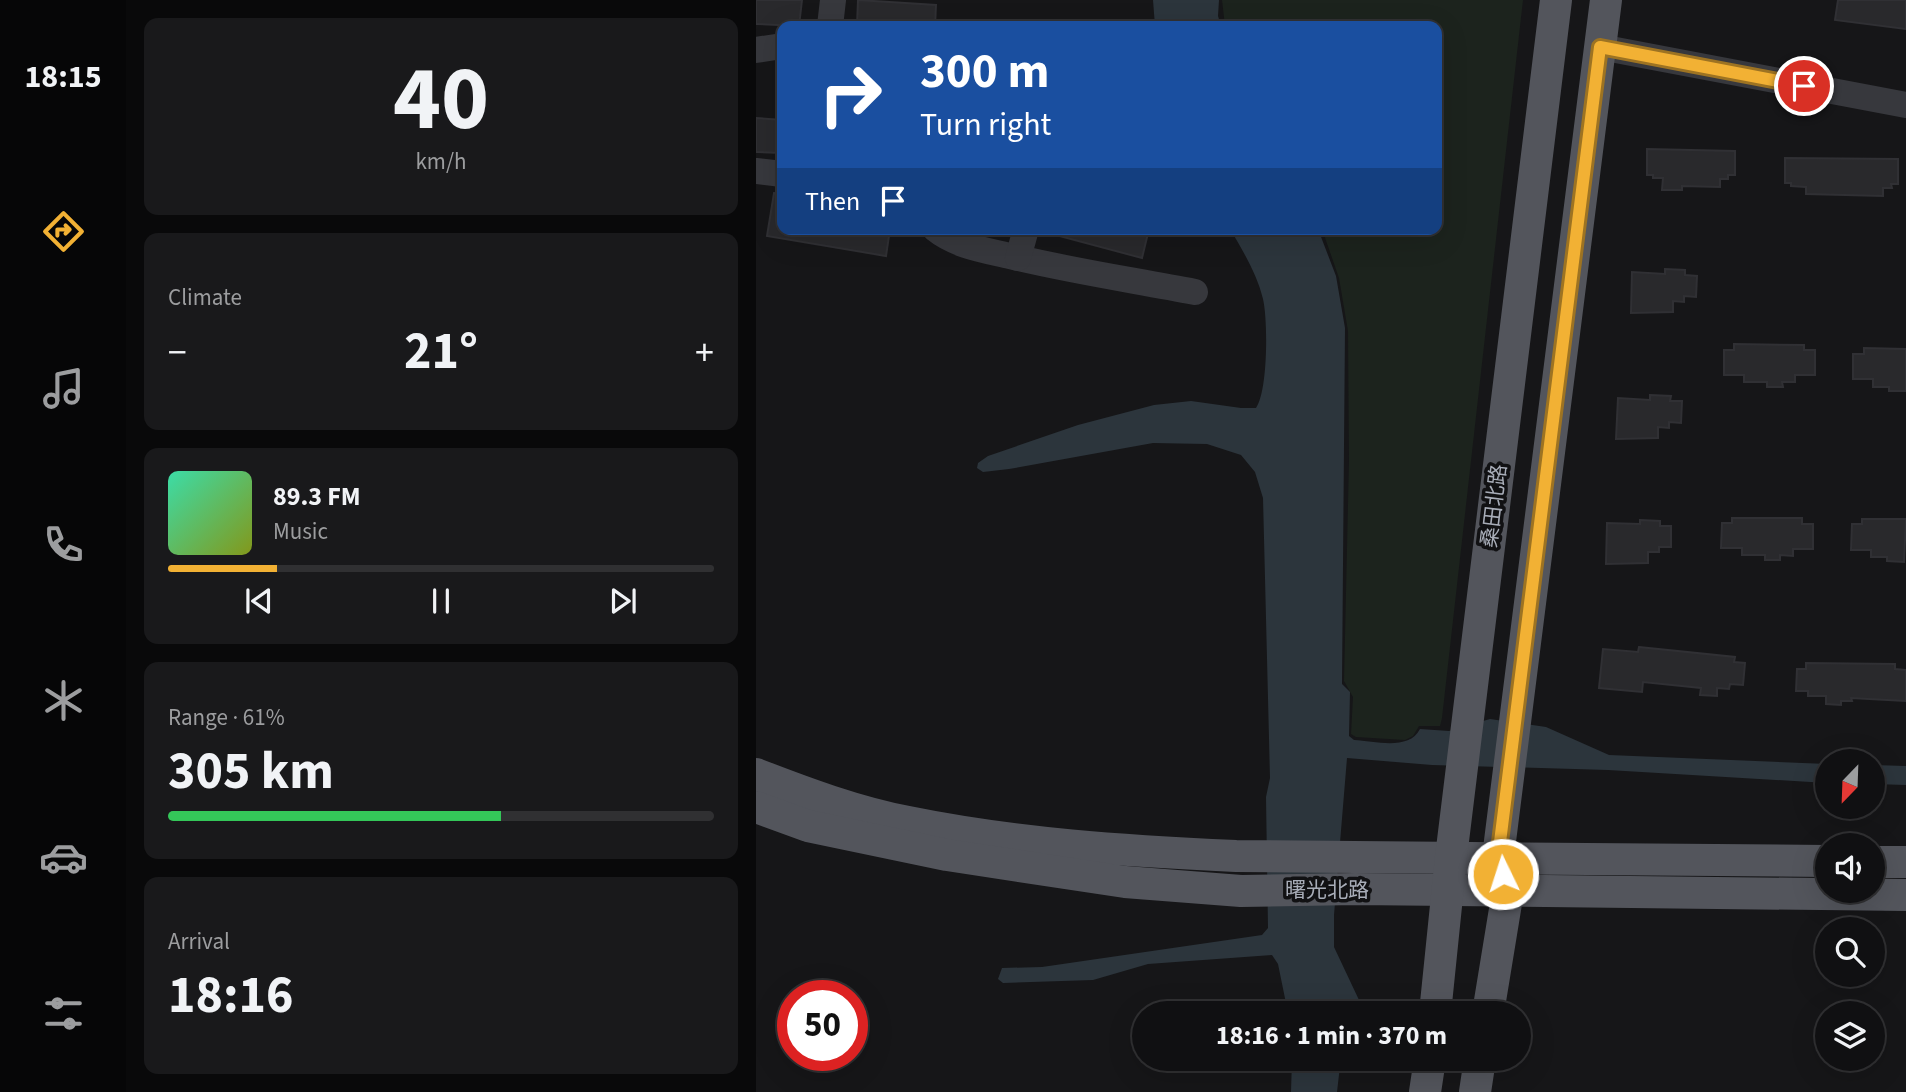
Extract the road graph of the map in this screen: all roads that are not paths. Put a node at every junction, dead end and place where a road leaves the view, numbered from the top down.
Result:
1 (833, 0) edge
2 (1556, 0) edge
3 (1606, 0) edge
4 (831, 21) edge
5 (777, 47) edge
6 (1600, 47) junction
7 (756, 50) edge
8 (1906, 105) edge
9 (756, 171) edge
10 (777, 173) edge
11 (942, 235) edge
12 (1024, 235) edge
13 (1018, 258) junction
14 (1195, 292) dead end
15 (756, 774) edge
16 (756, 807) edge
17 (1451, 857) junction
18 (1498, 858) junction
19 (1815, 861) edge
20 (1885, 862) edge
21 (1906, 862) edge
22 (1448, 890) junction
23 (1508, 891) junction
24 (1906, 895) edge
25 (1436, 1001) edge
26 (1490, 1001) edge
27 (1428, 1071) edge
28 (1478, 1071) edge
29 (1425, 1092) edge
30 (1475, 1092) edge

1 - 4 street
2 - 17 main road, 桑田北路
3 - 6 main road
5 - 7 street
6 - 8 street
6 - 18 main road
9 - 10 street
11 - 13 street
12 - 13 street
13 - 14 street
15 - 17 main road, 曙光北路
16 - 22 main road, 曙光北路
17 - 18 main road, 曙光北路
17 - 22 main road, 桑田北路
18 - 19 main road, 曙光北路
18 - 23 main road
20 - 21 main road
22 - 23 main road, 曙光北路
22 - 25 main road, 桑田北路
23 - 24 main road, 曙光北路
23 - 26 main road
27 - 29 main road
28 - 30 main road

